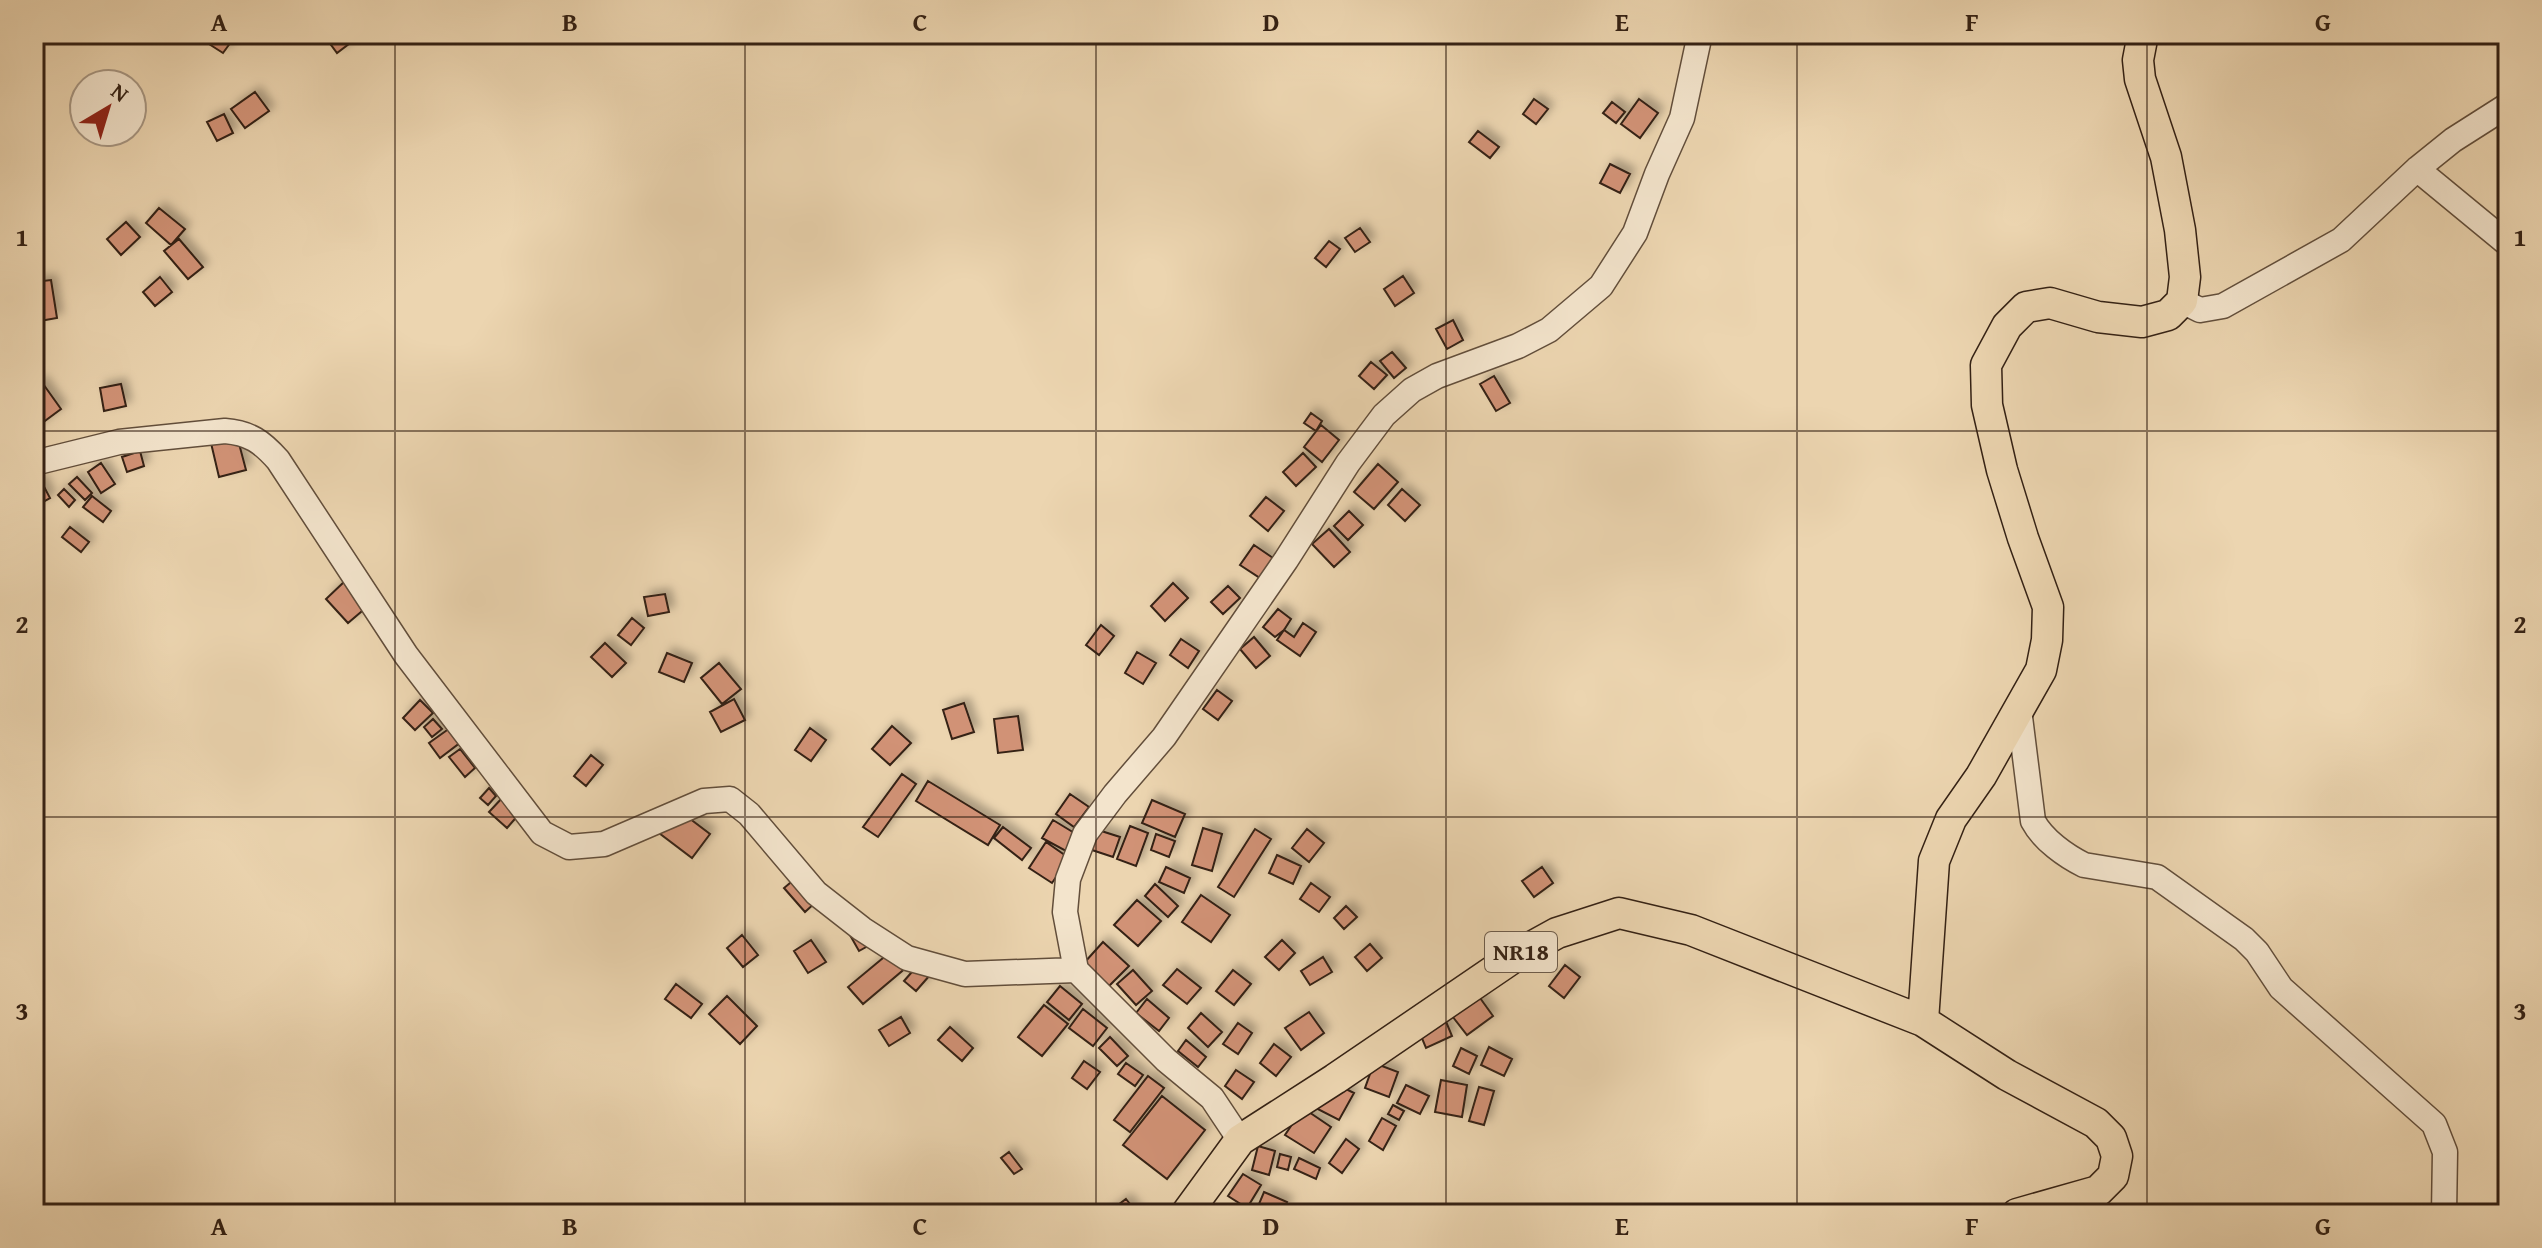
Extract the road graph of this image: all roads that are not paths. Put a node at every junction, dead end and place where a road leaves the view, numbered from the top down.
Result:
1 (1700, 34) edge
2 (2143, 34) edge
3 (2508, 105) edge
4 (2417, 169) junction
5 (2508, 244) edge
6 (2182, 301) junction
7 (34, 463) edge
8 (2019, 709) junction
9 (1076, 970) junction
10 (1923, 1021) junction
11 (1240, 1140) junction
12 (1186, 1214) edge
13 (2017, 1214) edge
14 (2444, 1214) edge

1 - 9 street
2 - 6 main road
3 - 4 street
4 - 5 street
4 - 6 street
6 - 8 main road
7 - 9 street
8 - 10 main road
8 - 14 street
9 - 11 street
10 - 11 main road, NR18
10 - 13 main road, NR18
11 - 12 main road, NR18

